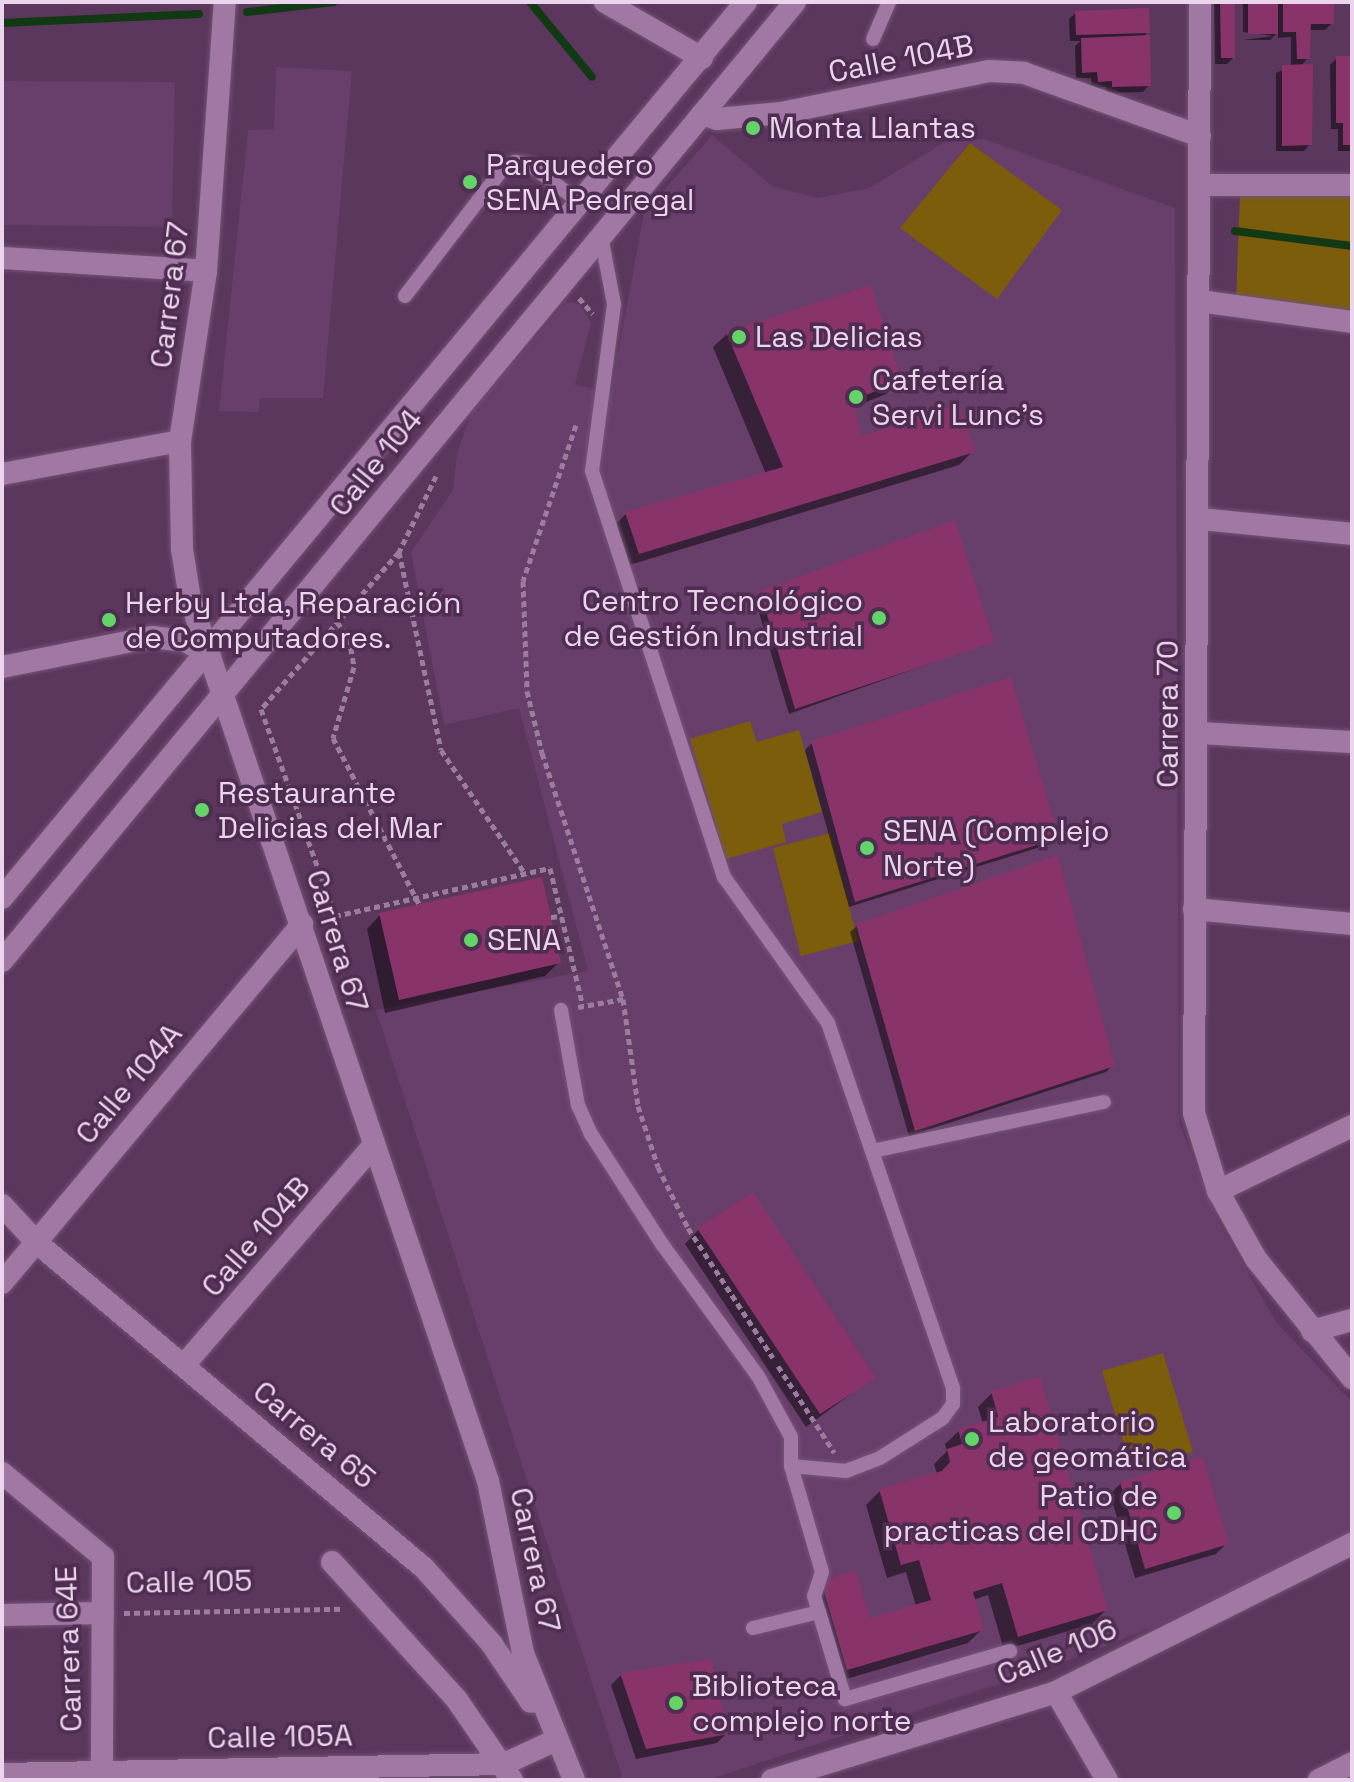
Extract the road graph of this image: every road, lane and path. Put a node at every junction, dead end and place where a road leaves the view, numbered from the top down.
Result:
1 (225, 2) edge
2 (605, 2) edge
3 (746, 2) edge
4 (889, 2) edge
5 (1200, 2) edge
6 (788, 4) edge
7 (873, 39) dead end
8 (702, 58) junction
9 (702, 114) junction
10 (1200, 136) junction
11 (1202, 185) junction
12 (1352, 185) edge
13 (582, 204) junction
14 (601, 236) junction
15 (2, 258) edge
16 (206, 271) junction
17 (405, 296) dead end
18 (578, 297) dead end
19 (1199, 301) junction
20 (1352, 322) edge
21 (597, 323) dead end
22 (579, 410) dead end
23 (180, 441) junction
24 (2, 474) edge
25 (1200, 519) junction
26 (1352, 534) edge
27 (399, 552) dead end
28 (337, 622) dead end
29 (209, 654) junction
30 (2, 667) edge
31 (224, 697) junction
32 (261, 709) dead end
33 (1199, 733) junction
34 (1352, 742) edge
35 (524, 872) junction
36 (2, 898) edge
37 (414, 898) junction
38 (419, 904) dead end
39 (1194, 909) junction
40 (561, 916) junction
41 (551, 917) dead end
42 (302, 924) junction
43 (1352, 924) edge
44 (2, 961) edge
45 (623, 999) junction
46 (583, 1007) junction
47 (561, 1010) joint
48 (1104, 1102) dead end
49 (1352, 1126) edge
50 (372, 1147) junction
51 (873, 1151) junction
52 (1218, 1191) junction
53 (2, 1205) edge
54 (36, 1242) junction
55 (2, 1283) edge
56 (1352, 1320) edge
57 (1312, 1331) junction
58 (184, 1365) junction
59 (1352, 1378) edge
60 (791, 1466) junction
61 (846, 1471) junction
62 (2, 1473) edge
63 (1352, 1544) edge
64 (332, 1562) dead end
65 (378, 1609) junction
66 (819, 1612) junction
67 (103, 1613) junction
68 (2, 1615) edge
69 (753, 1628) dead end
70 (1010, 1651) dead end
71 (1056, 1692) junction
72 (554, 1741) junction
73 (1352, 1763) edge
74 (508, 1772) edge
75 (2, 1774) edge
76 (250, 1774) edge
77 (102, 1776) edge
78 (574, 1780) edge
79 (772, 1780) edge
80 (1107, 1780) edge
81 (1319, 1780) edge

1 - 16 street, Carrera 67
2 - 8 street
3 - 8 street, Calle 104
4 - 7 lane
5 - 10 street, Carrera 70
6 - 9 street, Calle 104
8 - 13 street, Calle 104
9 - 10 street, Calle 104B
9 - 14 street, Calle 104
10 - 11 street, Carrera 70
11 - 12 street
11 - 19 street, Carrera 70
13 - 17 lane
13 - 29 street, Calle 104
14 - 31 street, Calle 104
14 - 51 lane
15 - 16 street
16 - 23 street, Carrera 67
18 - 21 path
19 - 20 street
19 - 25 street, Carrera 70
22 - 45 path
23 - 24 street
23 - 29 street, Carrera 67
25 - 26 street
25 - 33 street, Carrera 70
27 - 35 path
28 - 37 path
29 - 30 street
29 - 31 street, Carrera 67
29 - 36 street, Calle 104
31 - 42 street, Carrera 67
31 - 44 street, Calle 104
32 - 37 path
33 - 34 street
33 - 39 street, Carrera 70
35 - 37 path
35 - 40 path
37 - 38 path
39 - 43 street
39 - 52 street, Carrera 70
40 - 41 path
40 - 46 path
42 - 50 street, Carrera 67
42 - 54 street, Calle 104A
45 - 46 path
45 - 61 path
46 - 47 path
47 - 60 lane
48 - 51 lane
49 - 52 street
50 - 58 street, Calle 104B
50 - 72 street, Carrera 67
51 - 61 lane
52 - 57 street, Carrera 70
53 - 54 street, Carrera 65
54 - 55 street, Calle 104A
54 - 58 street, Carrera 65
56 - 57 street
57 - 59 street, Carrera 70
58 - 72 street, Carrera 65
60 - 61 lane
60 - 66 lane
62 - 67 street, Carrera 64E
63 - 71 street, Calle 106
64 - 65 street
65 - 67 path, Calle 105
65 - 74 street
66 - 69 lane
66 - 70 lane
67 - 68 street, Calle 105
67 - 77 street, Carrera 64E
71 - 79 street, Calle 106
71 - 80 street
72 - 74 street, Calle 105A
72 - 78 street, Carrera 67
73 - 81 street
74 - 76 street, Calle 105A
75 - 77 street, Calle 105A
76 - 77 street, Calle 105A

